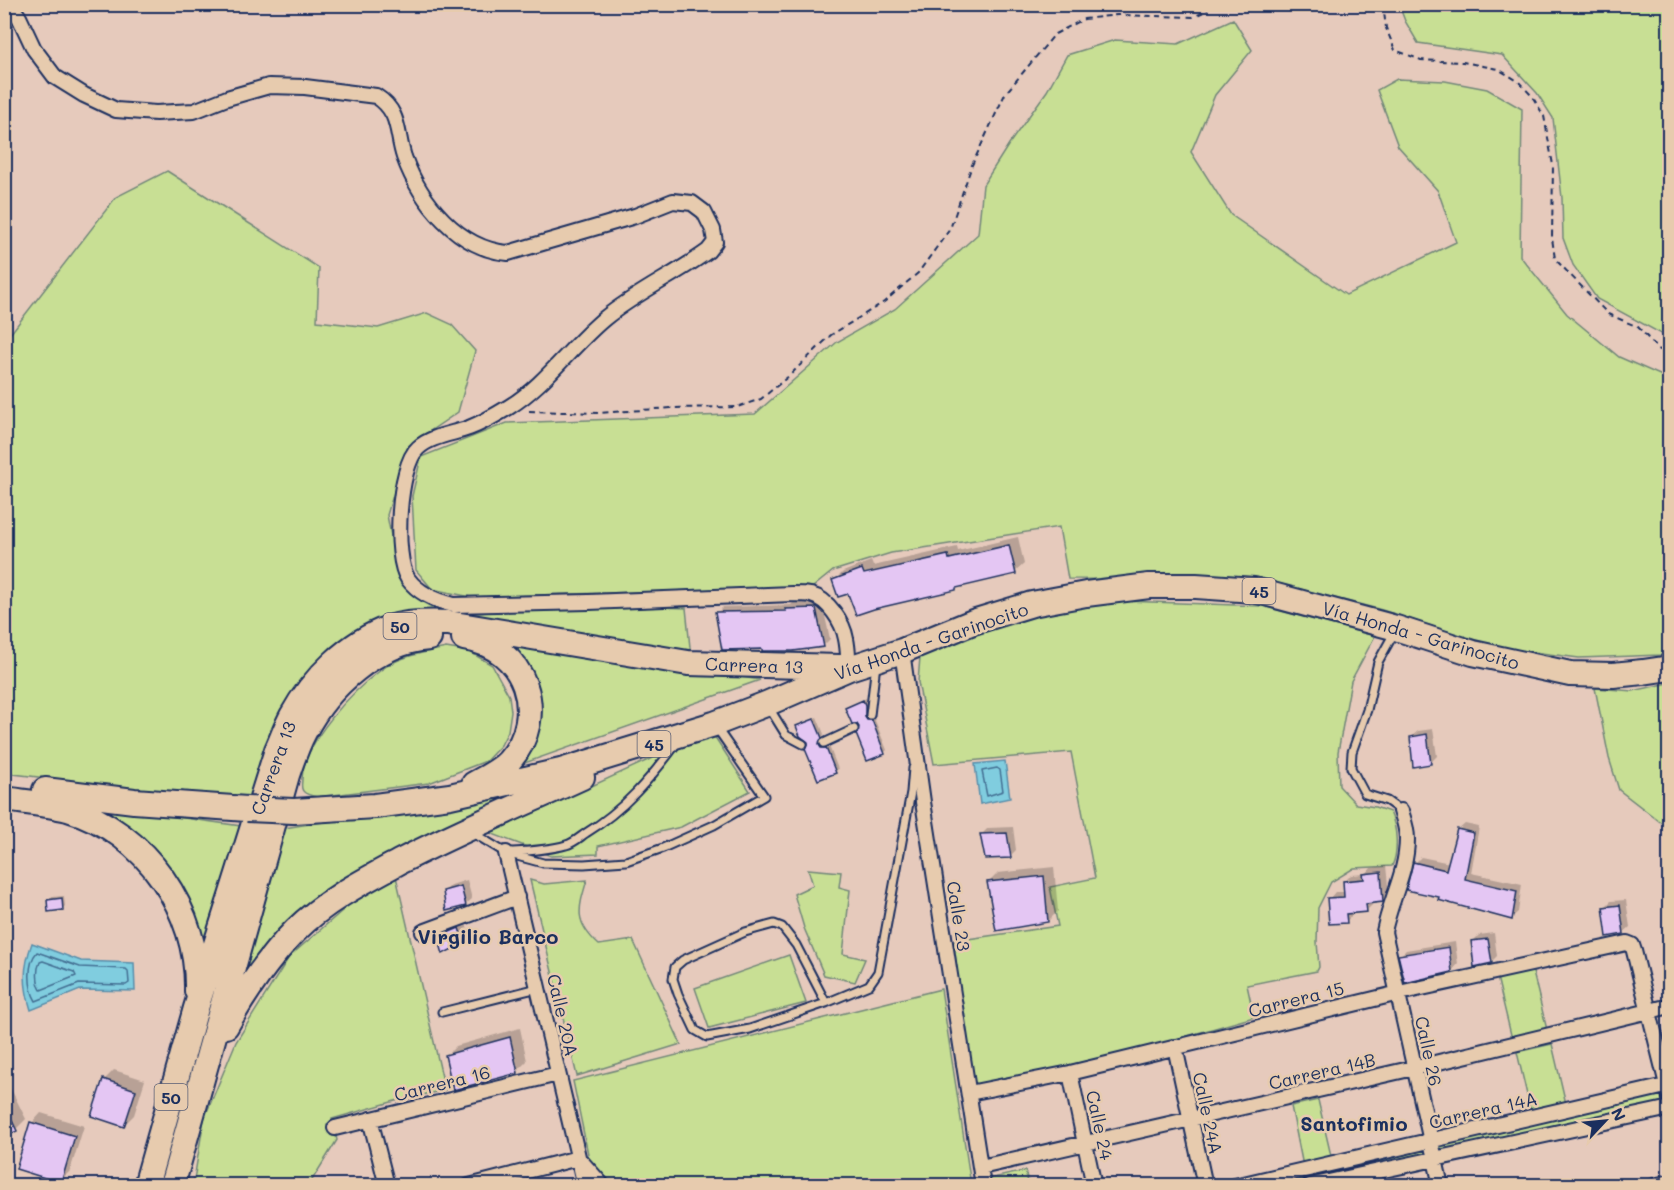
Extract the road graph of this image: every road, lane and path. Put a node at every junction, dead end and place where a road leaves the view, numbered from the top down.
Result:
1 (10, 4) edge
2 (1211, 4) edge
3 (1383, 4) edge
4 (1670, 158) edge
5 (1670, 231) edge
6 (1670, 354) edge
7 (500, 412) junction
8 (1396, 628) junction
9 (902, 651) junction
10 (876, 659) junction
11 (849, 668) junction
12 (1670, 668) edge
13 (766, 704) junction
14 (870, 716) dead end
15 (714, 724) junction
16 (854, 729) dead end
17 (684, 734) junction
18 (824, 743) dead end
19 (803, 744) dead end
20 (650, 745) junction
21 (915, 748) junction
22 (4, 783) edge
23 (450, 796) junction
24 (4, 798) edge
25 (1401, 811) joint
26 (466, 829) junction
27 (506, 853) junction
28 (517, 897) junction
29 (423, 932) dead end
30 (538, 988) junction
31 (1399, 993) junction
32 (826, 1003) junction
33 (1670, 1006) edge
34 (196, 1008) junction
35 (1648, 1011) junction
36 (442, 1012) dead end
37 (1175, 1047) junction
38 (1414, 1068) junction
39 (205, 1069) junction
40 (1070, 1073) junction
41 (558, 1074) junction
42 (1669, 1089) edge
43 (969, 1094) junction
44 (1670, 1108) edge
45 (1190, 1118) junction
46 (370, 1119) junction
47 (335, 1128) dead end
48 (1431, 1141) junction
49 (1085, 1143) junction
50 (1434, 1157) junction
51 (578, 1158) junction
52 (981, 1167) junction
53 (1670, 1182) edge
54 (146, 1185) edge
55 (172, 1185) edge
56 (387, 1185) edge
57 (469, 1185) edge
58 (585, 1185) edge
59 (603, 1185) edge
60 (984, 1185) edge
61 (1094, 1185) edge
62 (1205, 1185) edge
63 (1235, 1185) edge
64 (1310, 1185) edge
65 (1441, 1185) edge
66 (1654, 1185) edge

1 - 7 street
2 - 7 path
3 - 6 path
4 - 5 path
7 - 11 street
8 - 9 highway, Vía Honda - Garinocito / 45
8 - 12 highway, Vía Honda - Garinocito / 45
8 - 25 lane
9 - 10 highway, Vía Honda - Garinocito / 45
9 - 21 street, Calle 23
10 - 11 highway, Vía Honda - Garinocito / 45
10 - 14 lane
11 - 13 highway, Vía Honda - Garinocito / 45
11 - 34 highway, Carrera 13 / 50
13 - 15 highway, Vía Honda - Garinocito / 45
13 - 19 lane
15 - 17 highway, Vía Honda - Garinocito / 45
15 - 27 lane
16 - 18 lane
17 - 20 highway, Vía Honda - Garinocito / 45
17 - 27 lane
20 - 23 highway, Vía Honda - Garinocito / 45
20 - 26 highway
21 - 32 lane
21 - 43 street, Calle 23
22 - 23 highway, 50, bridge
23 - 39 highway, Carrera 13 / 50
24 - 34 highway
25 - 31 street, Calle 26
26 - 27 lane
26 - 39 highway
27 - 28 street, Calle 20A
28 - 29 street
28 - 30 street, Calle 20A
30 - 36 lane
30 - 41 street, Calle 20A
31 - 35 street, Carrera 15
31 - 37 street, Carrera 15
31 - 38 street, Calle 26
32 - 32 lane
33 - 35 street, Carrera 14B
34 - 54 highway, Carrera 13 / 50
35 - 38 street, Carrera 14B
35 - 42 street
37 - 40 street, Carrera 15
37 - 45 street, Calle 24A
38 - 45 street, Carrera 14B
38 - 48 street, Calle 26
39 - 55 highway, Carrera 13 / 50
40 - 43 street, Carrera 15
40 - 49 street, Calle 24
41 - 46 street, Carrera 16
41 - 51 street, Calle 20A
42 - 48 street, Carrera 14A
43 - 52 street, Calle 23
44 - 50 street, Carrera 14A
45 - 49 street, Carrera 14B
45 - 62 street, Calle 24A
46 - 47 street, Carrera 16
46 - 56 street
48 - 50 street, Calle 26
48 - 63 street, Carrera 14A
49 - 52 street, Carrera 14B
49 - 61 street, Calle 24
50 - 64 street, Carrera 14A
50 - 65 street, Calle 26
51 - 57 street
51 - 58 street, Calle 20A
51 - 59 street
52 - 60 street, Calle 23
53 - 66 street

